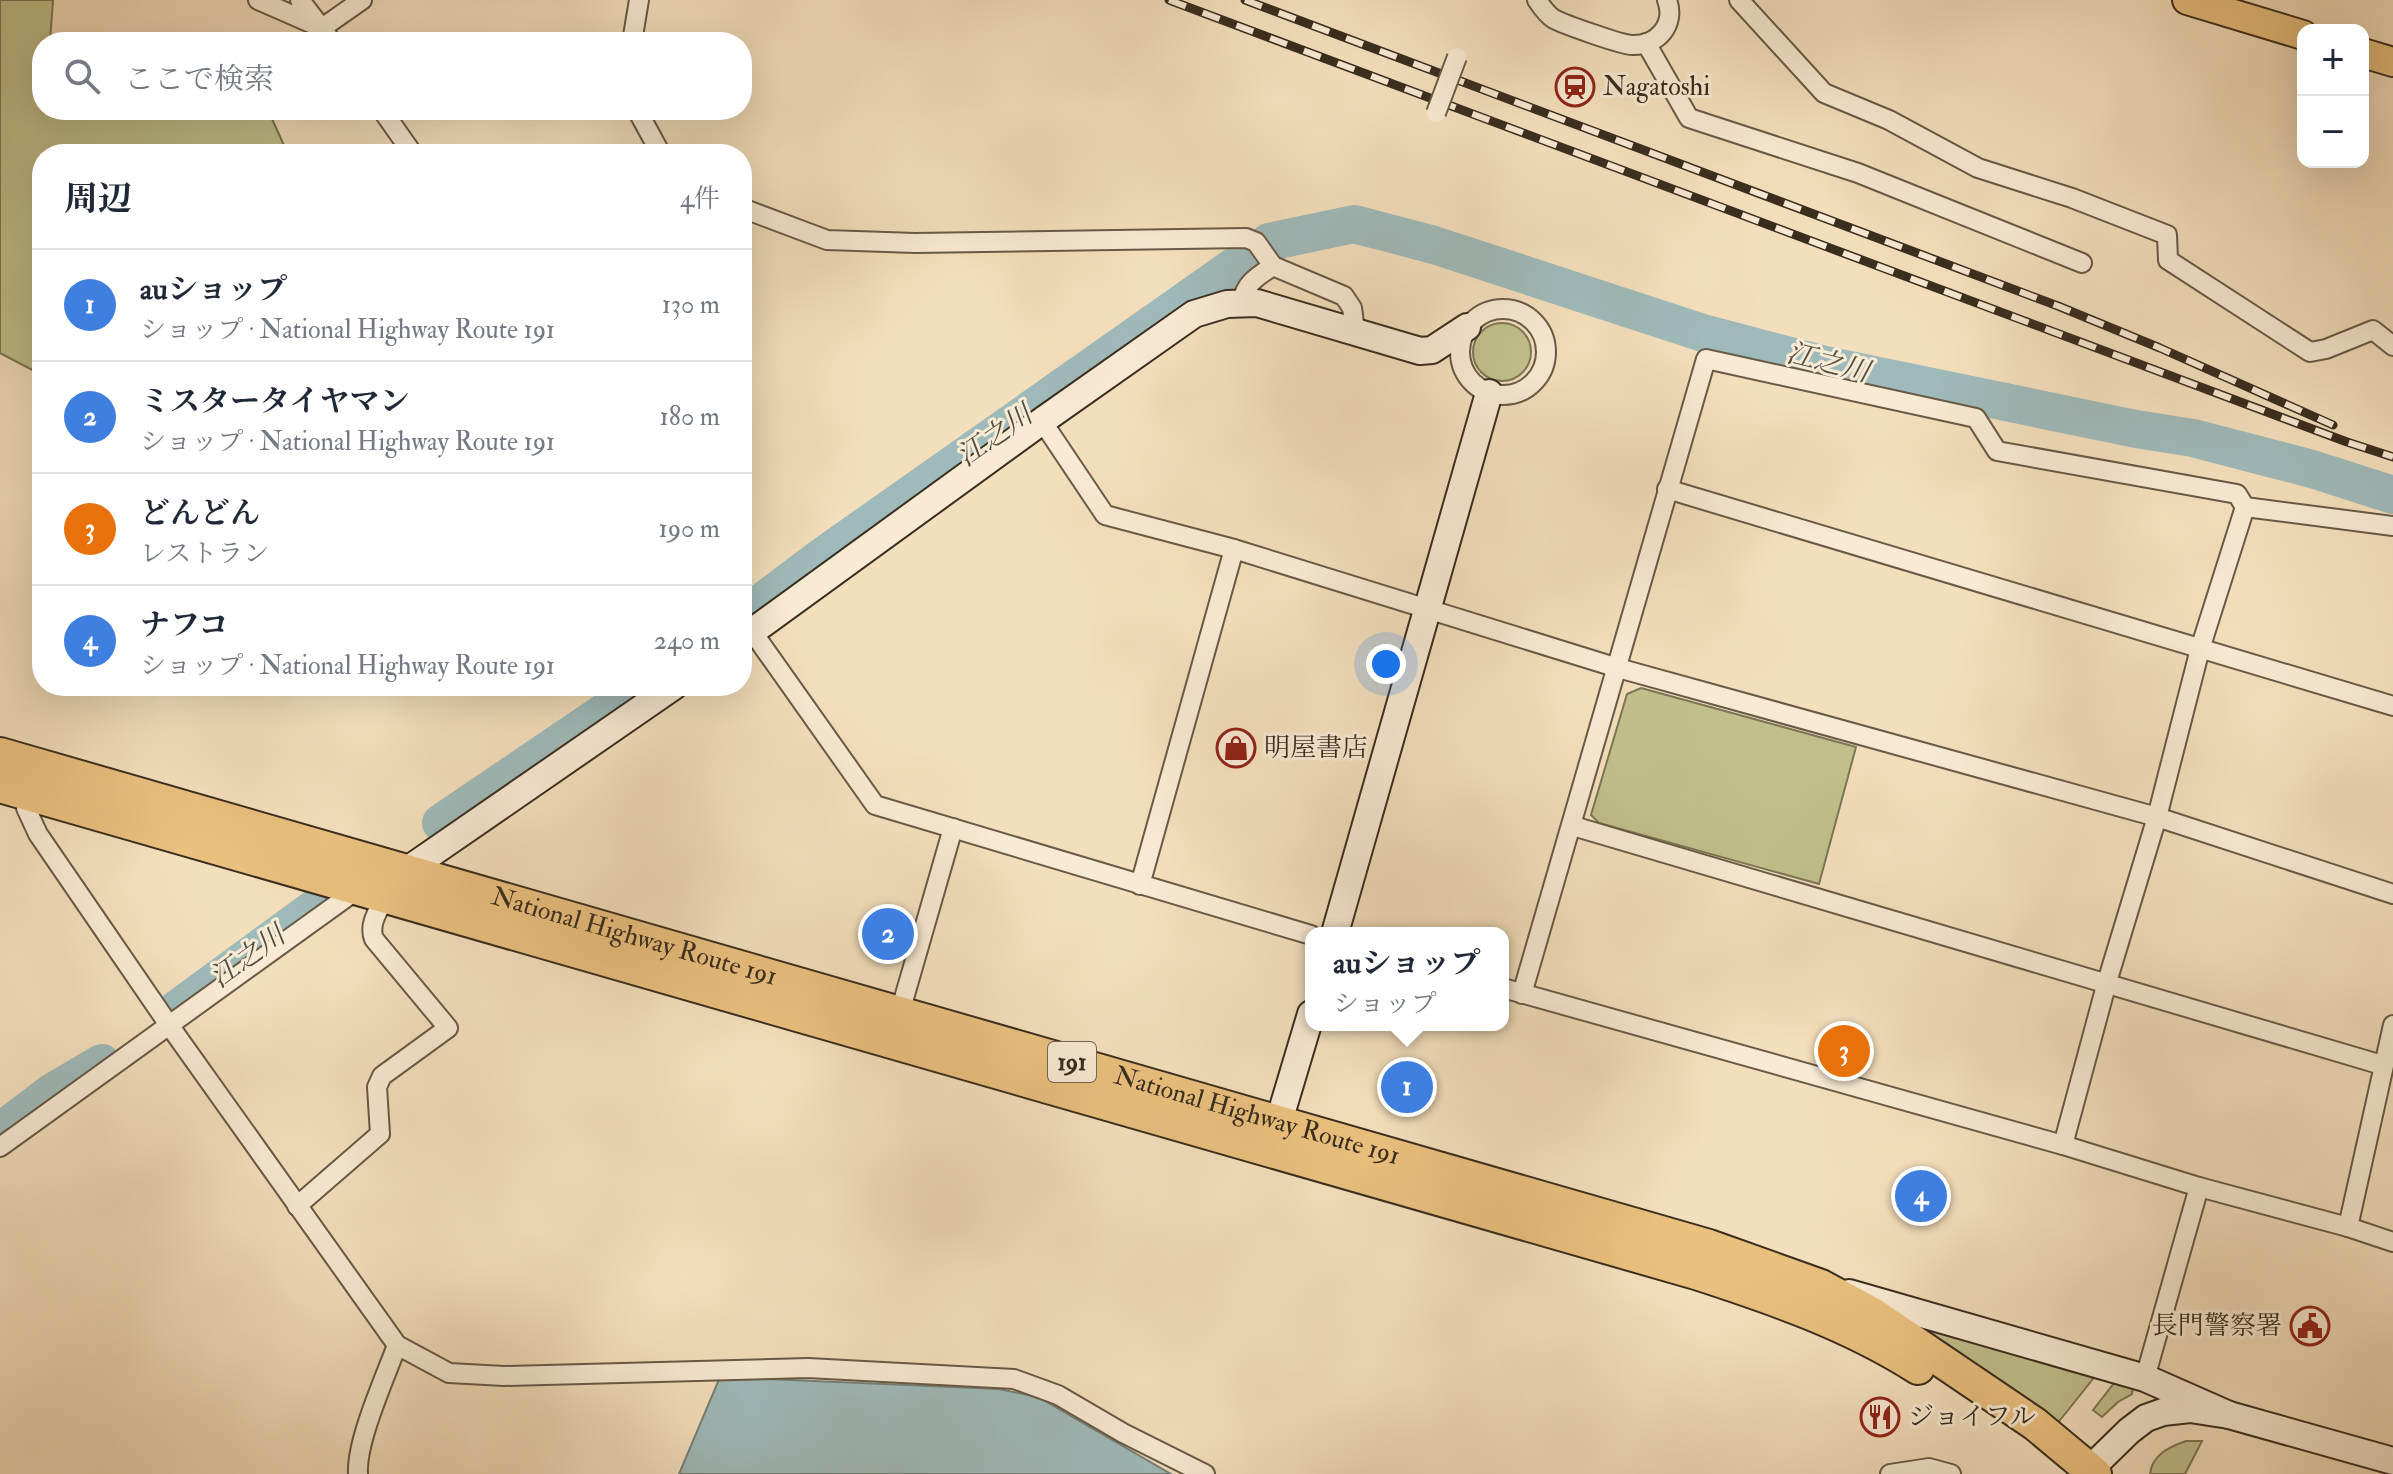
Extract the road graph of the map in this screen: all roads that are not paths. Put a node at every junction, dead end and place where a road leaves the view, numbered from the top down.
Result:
1 (258, 0) edge
2 (300, 0) edge
3 (362, 0) edge
4 (639, 0) edge
5 (1537, 0) edge
6 (1667, 0) edge
7 (1739, 0) edge
8 (2187, 0) edge
9 (321, 32) edge
10 (325, 32) edge
11 (330, 32) edge
12 (634, 32) edge
13 (2297, 33) edge
14 (1646, 43) junction
15 (2369, 55) edge
16 (1457, 57) dead end
17 (2393, 62) edge
18 (1436, 113) dead end
19 (389, 120) edge
20 (642, 120) edge
21 (406, 144) edge
22 (656, 144) edge
23 (752, 212) edge
24 (2082, 263) dead end
25 (1273, 266) junction
26 (1242, 302) junction
27 (1467, 327) junction
28 (1355, 331) junction
29 (2393, 346) edge
30 (1489, 393) junction
31 (1042, 421) junction
32 (1667, 489) junction
33 (2245, 507) junction
34 (2393, 526) edge
35 (1234, 549) junction
36 (1428, 609) junction
37 (752, 625) edge
38 (752, 637) edge
39 (2200, 649) junction
40 (1618, 668) junction
41 (660, 696) edge
42 (2393, 706) edge
43 (0, 754) edge
44 (19, 782) edge
45 (2157, 817) junction
46 (1573, 826) junction
47 (953, 828) junction
48 (406, 871) junction
49 (1140, 885) junction
50 (371, 893) junction
51 (2393, 894) edge
52 (1337, 927) edge
53 (1305, 933) edge
54 (2107, 982) junction
55 (1509, 990) edge
56 (1522, 994) junction
57 (900, 1012) junction
58 (169, 1025) junction
59 (2393, 1025) edge
60 (1306, 1031) edge
61 (2382, 1065) junction
62 (1274, 1137) junction
63 (2063, 1145) junction
64 (0, 1147) edge
65 (2199, 1187) junction
66 (297, 1206) junction
67 (2348, 1227) junction
68 (2393, 1242) edge
69 (1821, 1286) junction
70 (397, 1345) junction
71 (2145, 1378) junction
72 (2229, 1415) junction
73 (2393, 1461) edge
74 (2083, 1473) edge
75 (358, 1474) edge
76 (1205, 1474) edge
77 (1890, 1474) edge
78 (1951, 1474) edge

1 - 9 street
2 - 10 street
3 - 11 street
4 - 12 street
5 - 14 street
6 - 14 street
7 - 29 street
8 - 13 main road
14 - 24 street
15 - 17 main road
16 - 18 street, bridge
19 - 21 street
20 - 22 street
23 - 25 street
25 - 26 street
25 - 28 street
26 - 28 street
26 - 31 street
27 - 28 street
27 - 30 street
27 - 30 street
30 - 36 street
31 - 35 street
31 - 37 street
32 - 33 street
32 - 39 street
32 - 40 street
33 - 34 street
33 - 39 street
35 - 36 street
35 - 49 street
36 - 40 street
36 - 52 street
38 - 47 street
39 - 42 street
39 - 45 street
40 - 45 street
40 - 46 street
41 - 48 street
43 - 44 highway, National Highway Route 191 / 191
44 - 48 highway, National Highway Route 191 / 191
44 - 50 highway, National Highway Route 191 / 191
44 - 58 street
45 - 51 street
45 - 54 street
46 - 54 street
46 - 56 street
47 - 49 street
47 - 57 street
48 - 50 street
48 - 57 highway, National Highway Route 191 / 191
49 - 53 street
50 - 58 street
50 - 62 highway, National Highway Route 191 / 191
50 - 66 street
54 - 61 street
54 - 63 street
55 - 56 street
56 - 63 street
57 - 62 highway, National Highway Route 191 / 191
58 - 64 street
58 - 66 street
59 - 61 street
60 - 62 street
61 - 67 street
62 - 69 highway, National Highway Route 191 / 191
62 - 74 highway, National Highway Route 191 / 191
63 - 65 street
65 - 67 street
65 - 71 street
66 - 70 street
67 - 68 street
69 - 71 street
69 - 74 highway, National Highway Route 191 / 191
70 - 75 street
70 - 76 street
71 - 72 street
72 - 73 street
72 - 74 street
77 - 78 street

